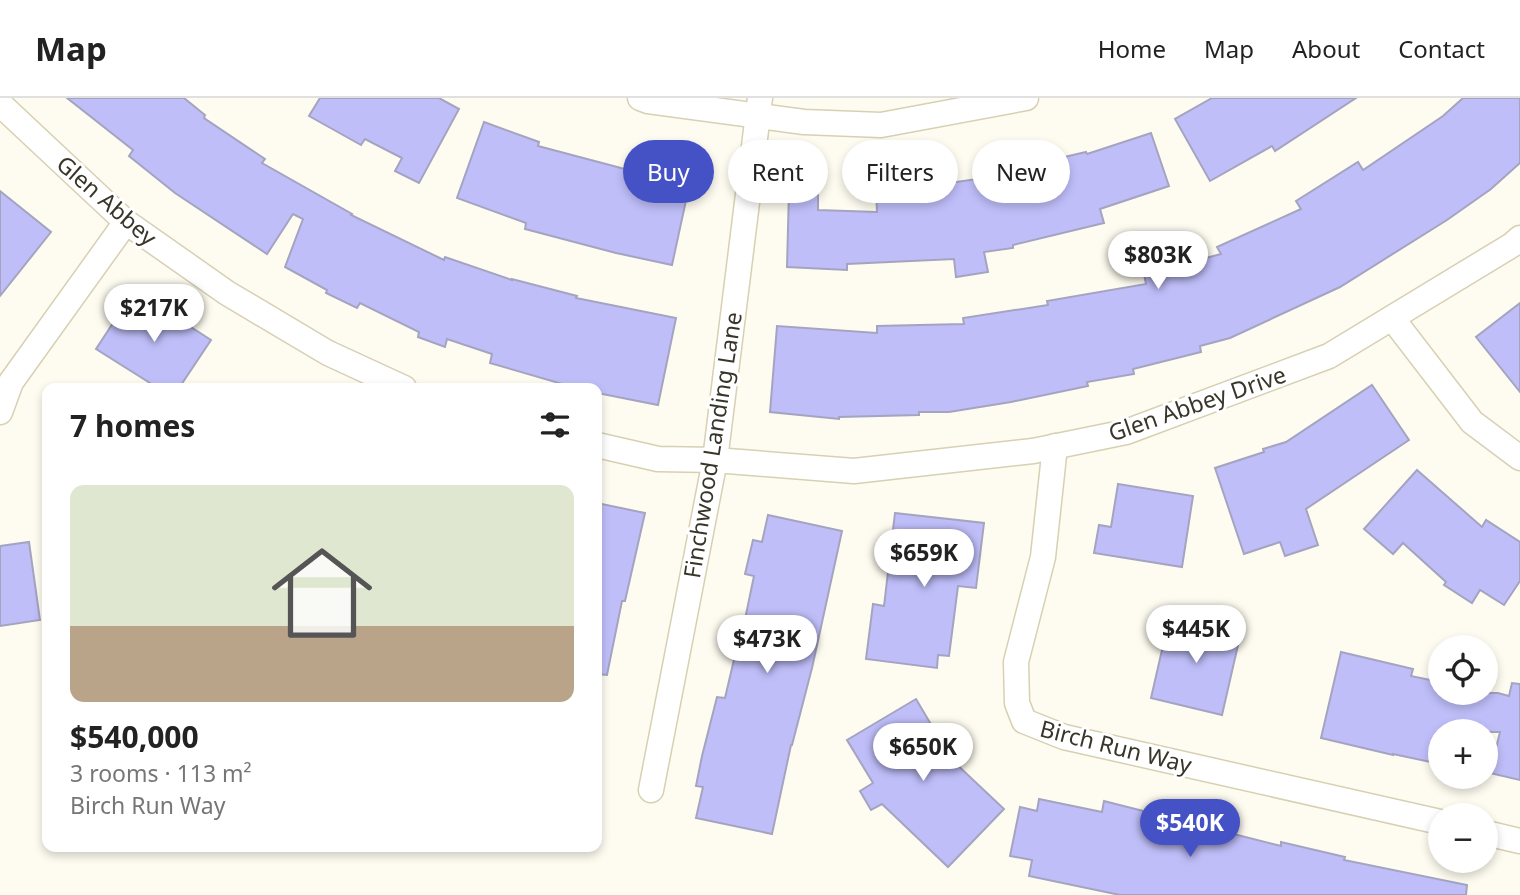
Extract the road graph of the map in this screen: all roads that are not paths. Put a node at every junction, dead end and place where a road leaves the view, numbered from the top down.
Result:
1 (640, 98) edge
2 (1026, 98) edge
3 (0, 104) edge
4 (759, 107) edge
5 (126, 222) junction
6 (1520, 238) edge
7 (1392, 318) junction
8 (392, 383) edge
9 (0, 412) edge
10 (602, 446) edge
11 (1055, 446) junction
12 (1520, 458) edge
13 (715, 460) junction
14 (650, 790) dead end
15 (1428, 819) edge
16 (1498, 836) edge
17 (1520, 841) edge

1 - 4 street
2 - 4 street
3 - 5 street, Glen Abbey
4 - 13 street, Finchwood Landing Lane
5 - 8 street, Glen Abbey
5 - 9 street
6 - 7 street, Glen Abbey Drive
7 - 11 street, Glen Abbey Drive
7 - 12 street
10 - 13 street
11 - 13 street, Glen Abbey Drive
11 - 15 street, Birch Run Way
13 - 14 street, Finchwood Landing Lane
16 - 17 street

